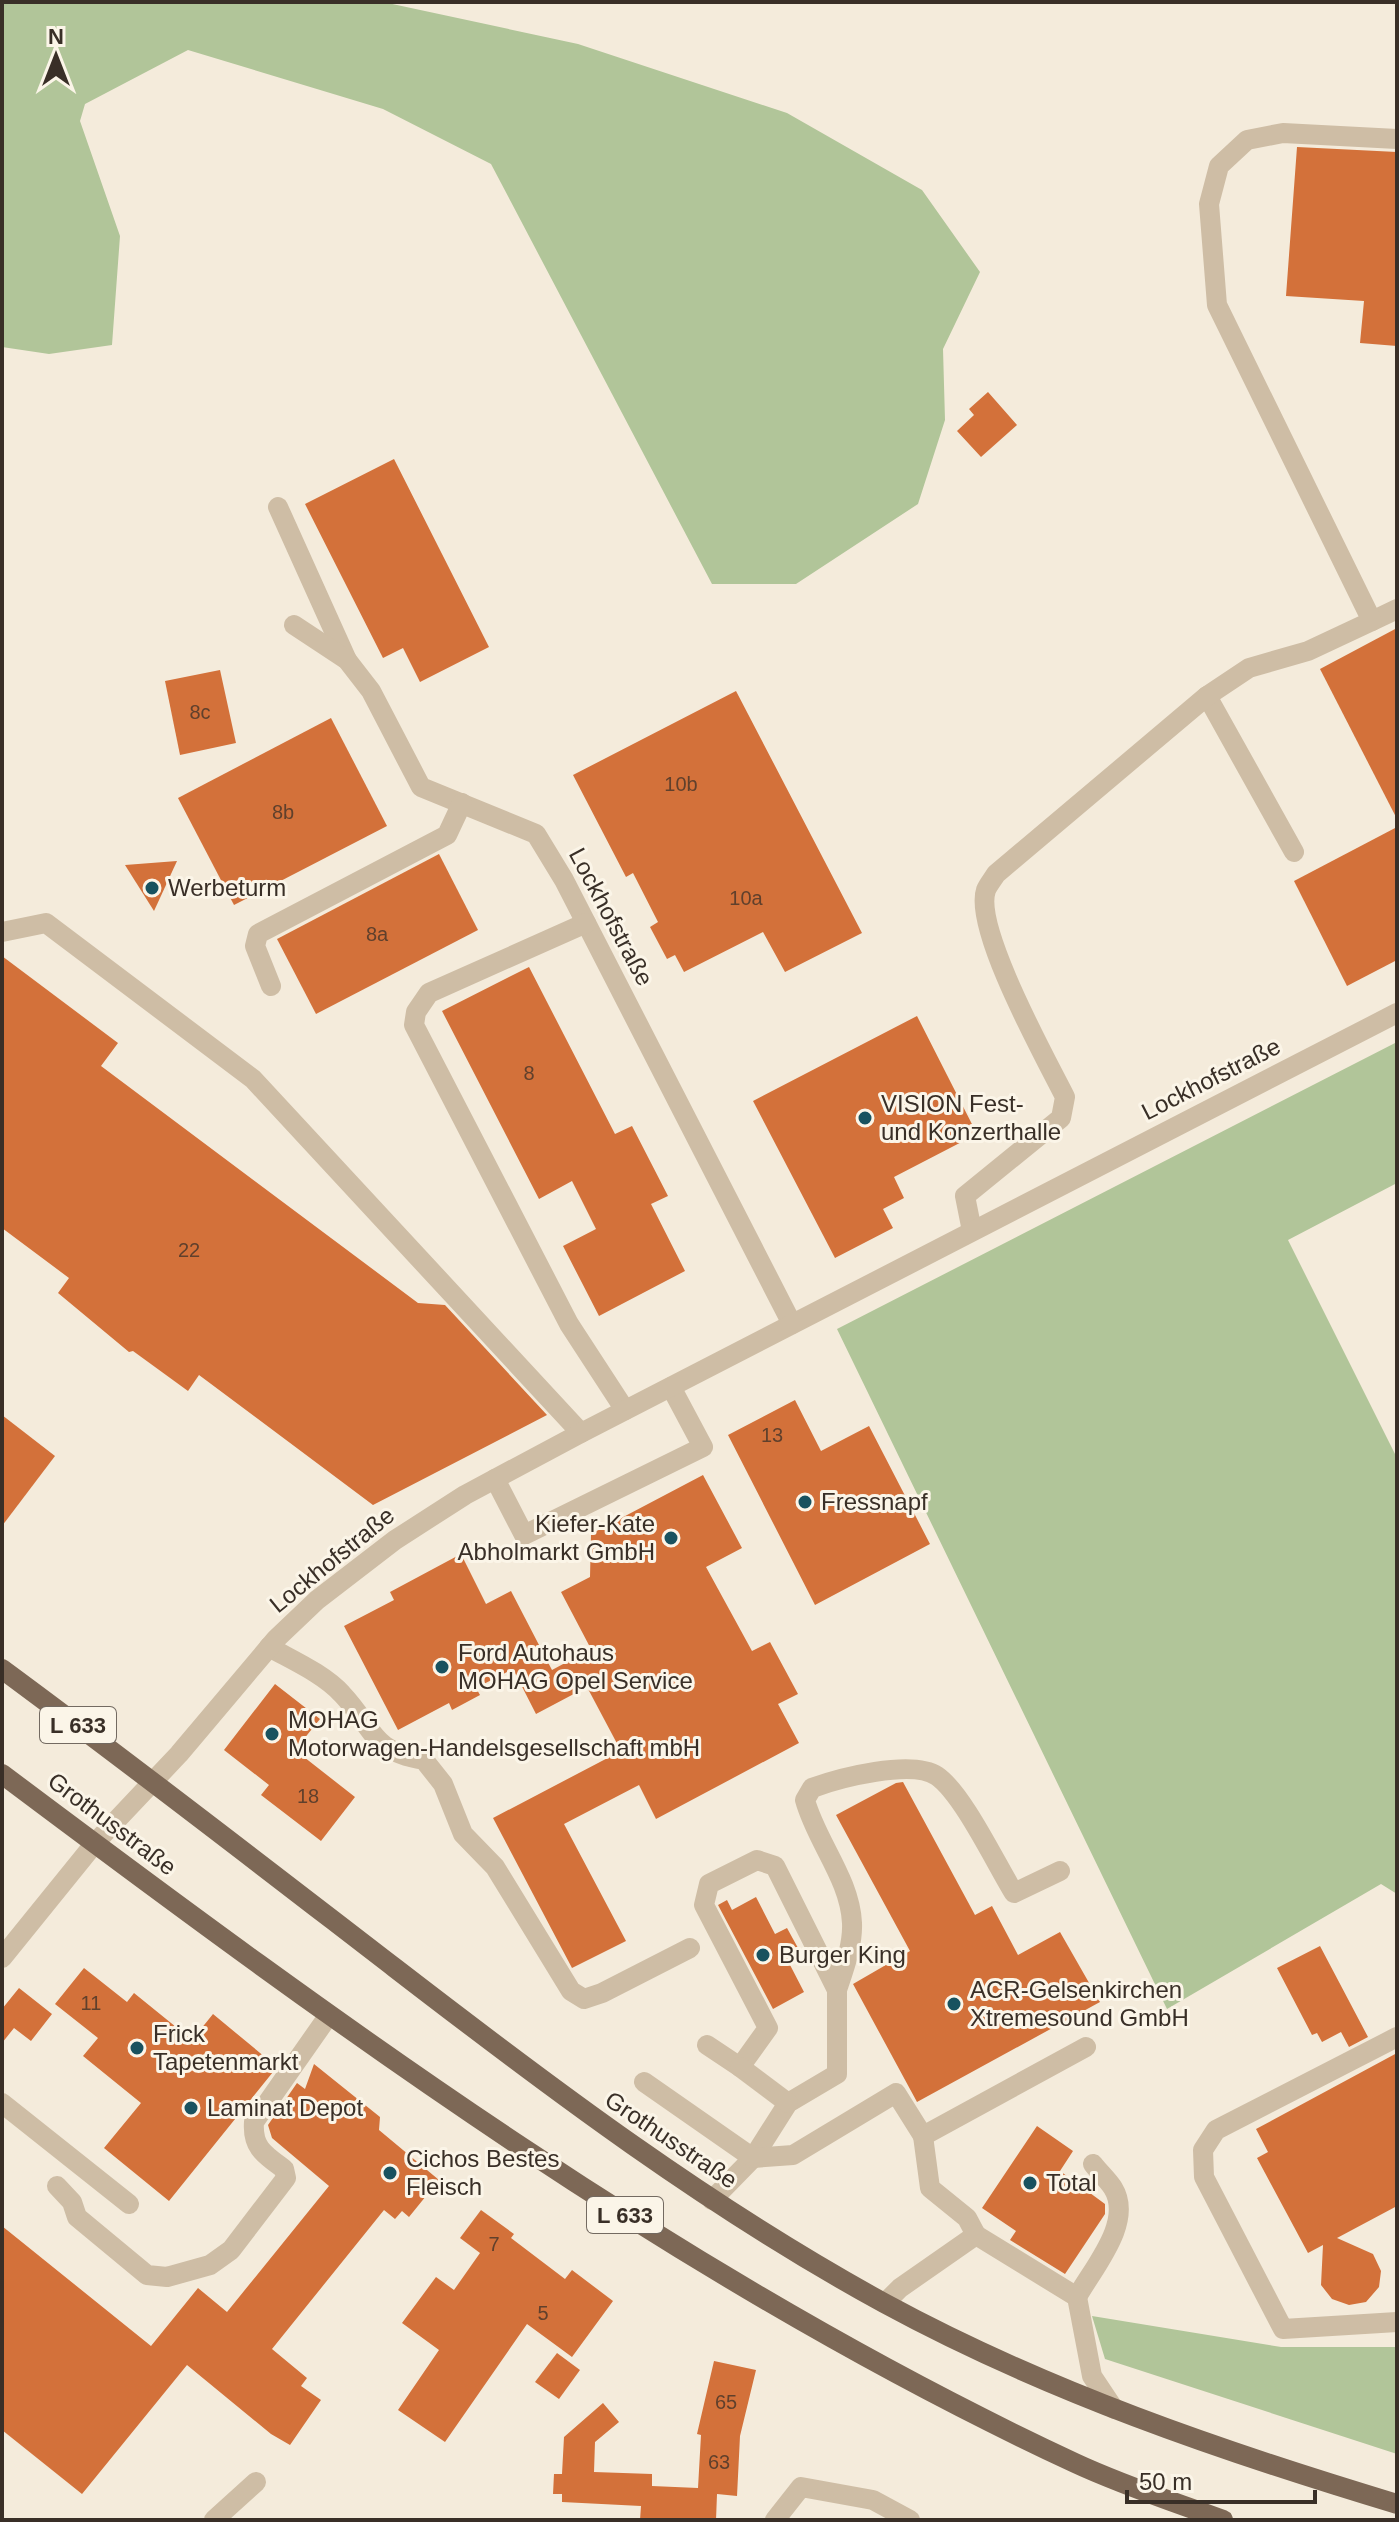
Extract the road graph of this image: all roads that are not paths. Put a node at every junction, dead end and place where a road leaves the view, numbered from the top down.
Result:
1 (1397, 139) edge
2 (278, 507) dead end
3 (1397, 609) edge
4 (1372, 621) junction
5 (294, 625) dead end
6 (347, 660) junction
7 (1207, 696) junction
8 (462, 803) junction
9 (1294, 852) dead end
10 (586, 923) junction
11 (2, 932) edge
12 (271, 986) dead end
13 (1397, 1013) edge
14 (972, 1231) junction
15 (792, 1324) junction
16 (671, 1387) junction
17 (625, 1410) junction
18 (581, 1433) junction
19 (495, 1479) junction
20 (269, 1647) junction
21 (2, 1669) edge
22 (2, 1774) edge
23 (152, 1782) junction
24 (95, 1843) junction
25 (1060, 1871) dead end
26 (690, 1948) dead end
27 (2, 1957) edge
28 (837, 1990) junction
29 (329, 2015) junction
30 (1397, 2037) edge
31 (707, 2045) dead end
32 (1086, 2047) dead end
33 (740, 2067) junction
34 (644, 2082) dead end
35 (2, 2103) edge
36 (788, 2103) junction
37 (923, 2136) junction
38 (753, 2158) junction
39 (1093, 2164) dead end
40 (57, 2186) dead end
41 (712, 2200) junction
42 (129, 2204) dead end
43 (976, 2235) junction
44 (1077, 2297) junction
45 (885, 2303) junction
46 (1397, 2322) edge
47 (1114, 2409) junction
48 (256, 2482) dead end
49 (1397, 2504) edge
50 (214, 2520) edge
51 (775, 2520) edge
52 (910, 2520) edge
53 (1223, 2520) edge

1 - 4 street
2 - 6 street
3 - 4 street
4 - 7 street
5 - 6 street, Lockhofstraße
6 - 8 street, Lockhofstraße
7 - 9 street
7 - 14 street
8 - 10 street, Lockhofstraße
8 - 12 street
10 - 15 street, Lockhofstraße
10 - 17 street
11 - 18 street
13 - 14 street, Lockhofstraße
14 - 15 street, Lockhofstraße
15 - 16 street, Lockhofstraße
16 - 17 street, Lockhofstraße
16 - 19 street
17 - 18 street, Lockhofstraße
18 - 19 street, Lockhofstraße
19 - 20 street, Lockhofstraße
20 - 23 street, Lockhofstraße
20 - 26 street
21 - 23 main road, Grothusstraße / L 633
22 - 24 main road, Grothusstraße / L 633
23 - 24 street, Lockhofstraße
23 - 41 main road, Grothusstraße / L 633
24 - 27 street, Lockhofstraße
24 - 29 main road, Grothusstraße / L 633
25 - 28 street
28 - 33 street
28 - 36 street
29 - 40 street
29 - 53 main road, Grothusstraße / L 633
30 - 46 street
31 - 33 street
32 - 37 street
33 - 36 street
34 - 38 street
35 - 42 street
36 - 38 street
37 - 38 street
37 - 43 street
38 - 41 street
39 - 44 street
41 - 45 main road, Grothusstraße / L 633
43 - 44 street
43 - 45 street
44 - 47 street
45 - 47 main road, Grothusstraße / L 633
47 - 49 main road, Grothusstraße / L 633
48 - 50 street
51 - 52 street

